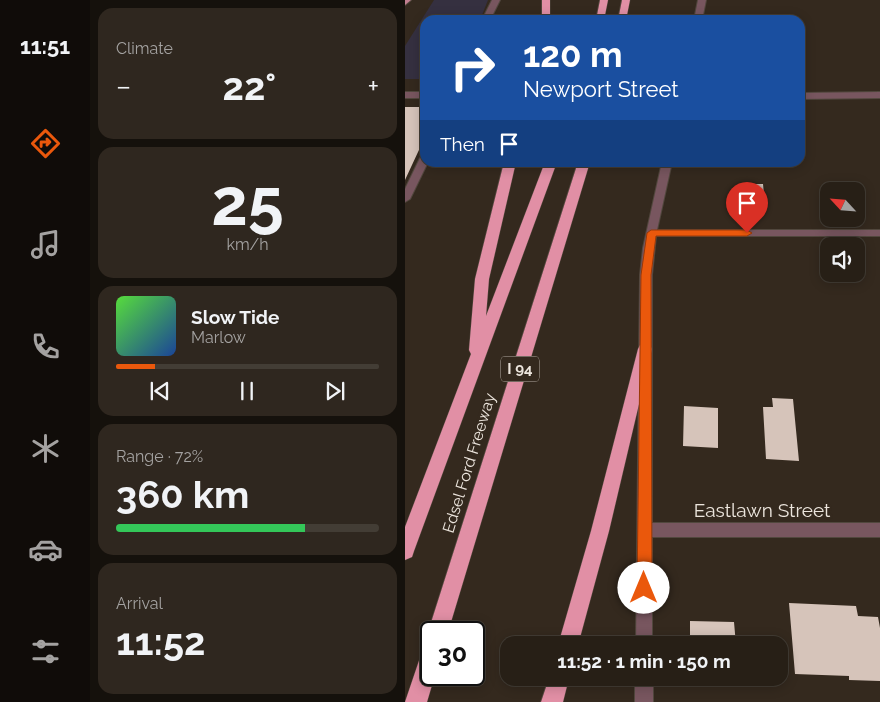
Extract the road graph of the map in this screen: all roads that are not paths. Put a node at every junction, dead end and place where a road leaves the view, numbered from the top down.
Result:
1 (407, 0) edge
2 (496, 0) edge
3 (546, 0) edge
4 (604, 0) edge
5 (626, 0) edge
6 (702, 0) edge
7 (405, 3) edge
8 (489, 15) edge
9 (546, 15) edge
10 (601, 15) edge
11 (623, 15) edge
12 (699, 15) edge
13 (405, 95) edge
14 (420, 95) edge
15 (805, 96) edge
16 (880, 96) edge
17 (420, 167) edge
18 (509, 167) edge
19 (549, 167) edge
20 (582, 167) edge
21 (666, 167) edge
22 (405, 198) edge
23 (651, 233) junction
24 (880, 233) edge
25 (645, 349) junction
26 (474, 369) junction
27 (645, 530) junction
28 (880, 530) edge
29 (405, 551) edge
30 (440, 621) edge
31 (571, 636) edge
32 (644, 636) edge
33 (421, 686) edge
34 (557, 686) edge
35 (644, 686) edge
36 (416, 702) edge
37 (552, 702) edge
38 (644, 702) edge

1 - 7 main road
2 - 8 street
3 - 9 highway
4 - 10 highway
5 - 11 highway
6 - 12 street
13 - 14 street
15 - 16 street
17 - 22 street
18 - 26 highway
19 - 26 highway, Edsel Ford Freeway / I 94
20 - 30 highway, Edsel Ford Freeway / I 94
21 - 23 street
23 - 24 street
23 - 25 street
25 - 27 street
25 - 31 highway
26 - 29 highway, Edsel Ford Freeway / I 94
27 - 28 street, Eastlawn Street
27 - 32 street
33 - 36 highway
34 - 37 highway
35 - 38 street

